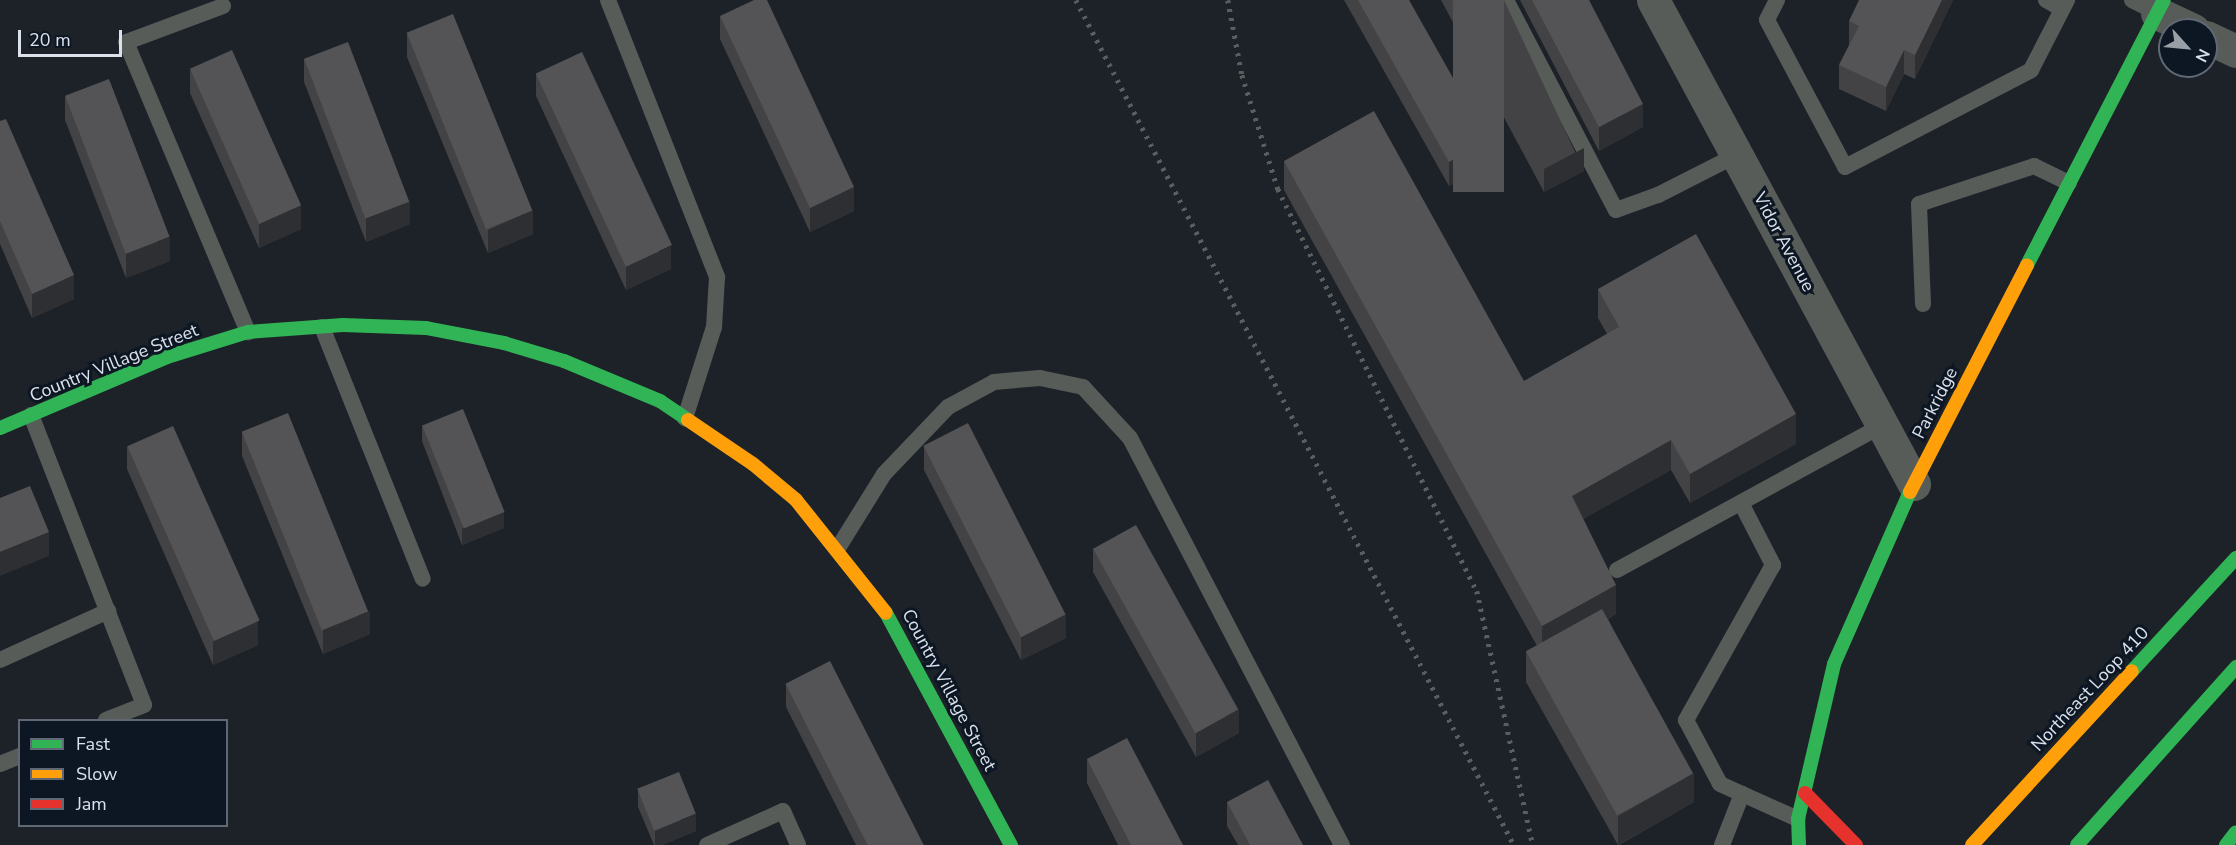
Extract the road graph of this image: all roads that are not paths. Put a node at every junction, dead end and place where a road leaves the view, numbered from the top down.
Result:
1 (608, 0) edge
2 (1506, 0) edge
3 (1653, 0) edge
4 (1777, 0) edge
5 (2046, 0) edge
6 (2065, 4) edge
7 (2151, 4) edge
8 (223, 6) dead end
9 (2174, 18) edge
10 (2218, 43) edge
11 (2236, 51) edge
12 (1737, 155) junction
13 (2069, 183) junction
14 (1923, 304) dead end
15 (322, 327) junction
16 (248, 332) junction
17 (31, 415) junction
18 (685, 418) junction
19 (1882, 425) junction
20 (0, 428) edge
21 (1914, 484) junction
22 (1741, 502) junction
23 (838, 548) junction
24 (2236, 558) edge
25 (1617, 570) dead end
26 (423, 579) dead end
27 (108, 611) junction
28 (0, 660) edge
29 (2236, 667) edge
30 (109, 719) edge
31 (18, 757) edge
32 (0, 764) edge
33 (1805, 793) junction
34 (1742, 794) junction
35 (1798, 819) junction
36 (2236, 832) edge
37 (707, 845) edge
38 (798, 845) edge
39 (1011, 845) edge
40 (1341, 845) edge
41 (1722, 845) edge
42 (1799, 845) edge
43 (1856, 845) edge
44 (1972, 845) edge
45 (2077, 845) edge
46 (2226, 845) edge

1 - 18 lane
2 - 12 lane
3 - 12 street, Vidor Avenue
4 - 6 lane
5 - 6 lane
7 - 9 street
7 - 13 main road, Parkridge
8 - 16 lane
10 - 11 street
12 - 19 street, Vidor Avenue
13 - 14 lane
13 - 21 main road, Parkridge
15 - 16 main road, Country Village Street
15 - 18 main road, Country Village Street
15 - 26 lane
16 - 17 main road, Country Village Street
17 - 20 main road, Country Village Street
17 - 27 lane
18 - 23 main road, Country Village Street
19 - 21 street, Vidor Avenue
19 - 22 lane
21 - 33 main road, Parkridge
22 - 25 lane
22 - 34 lane
23 - 39 main road, Country Village Street
23 - 40 lane
24 - 44 main road, Northeast Loop 410
27 - 28 lane
27 - 30 lane
29 - 45 main road
31 - 32 lane
33 - 35 main road, Parkridge
33 - 43 main road
34 - 35 lane
34 - 41 lane
35 - 42 main road, Parkridge
36 - 46 main road
37 - 38 lane

